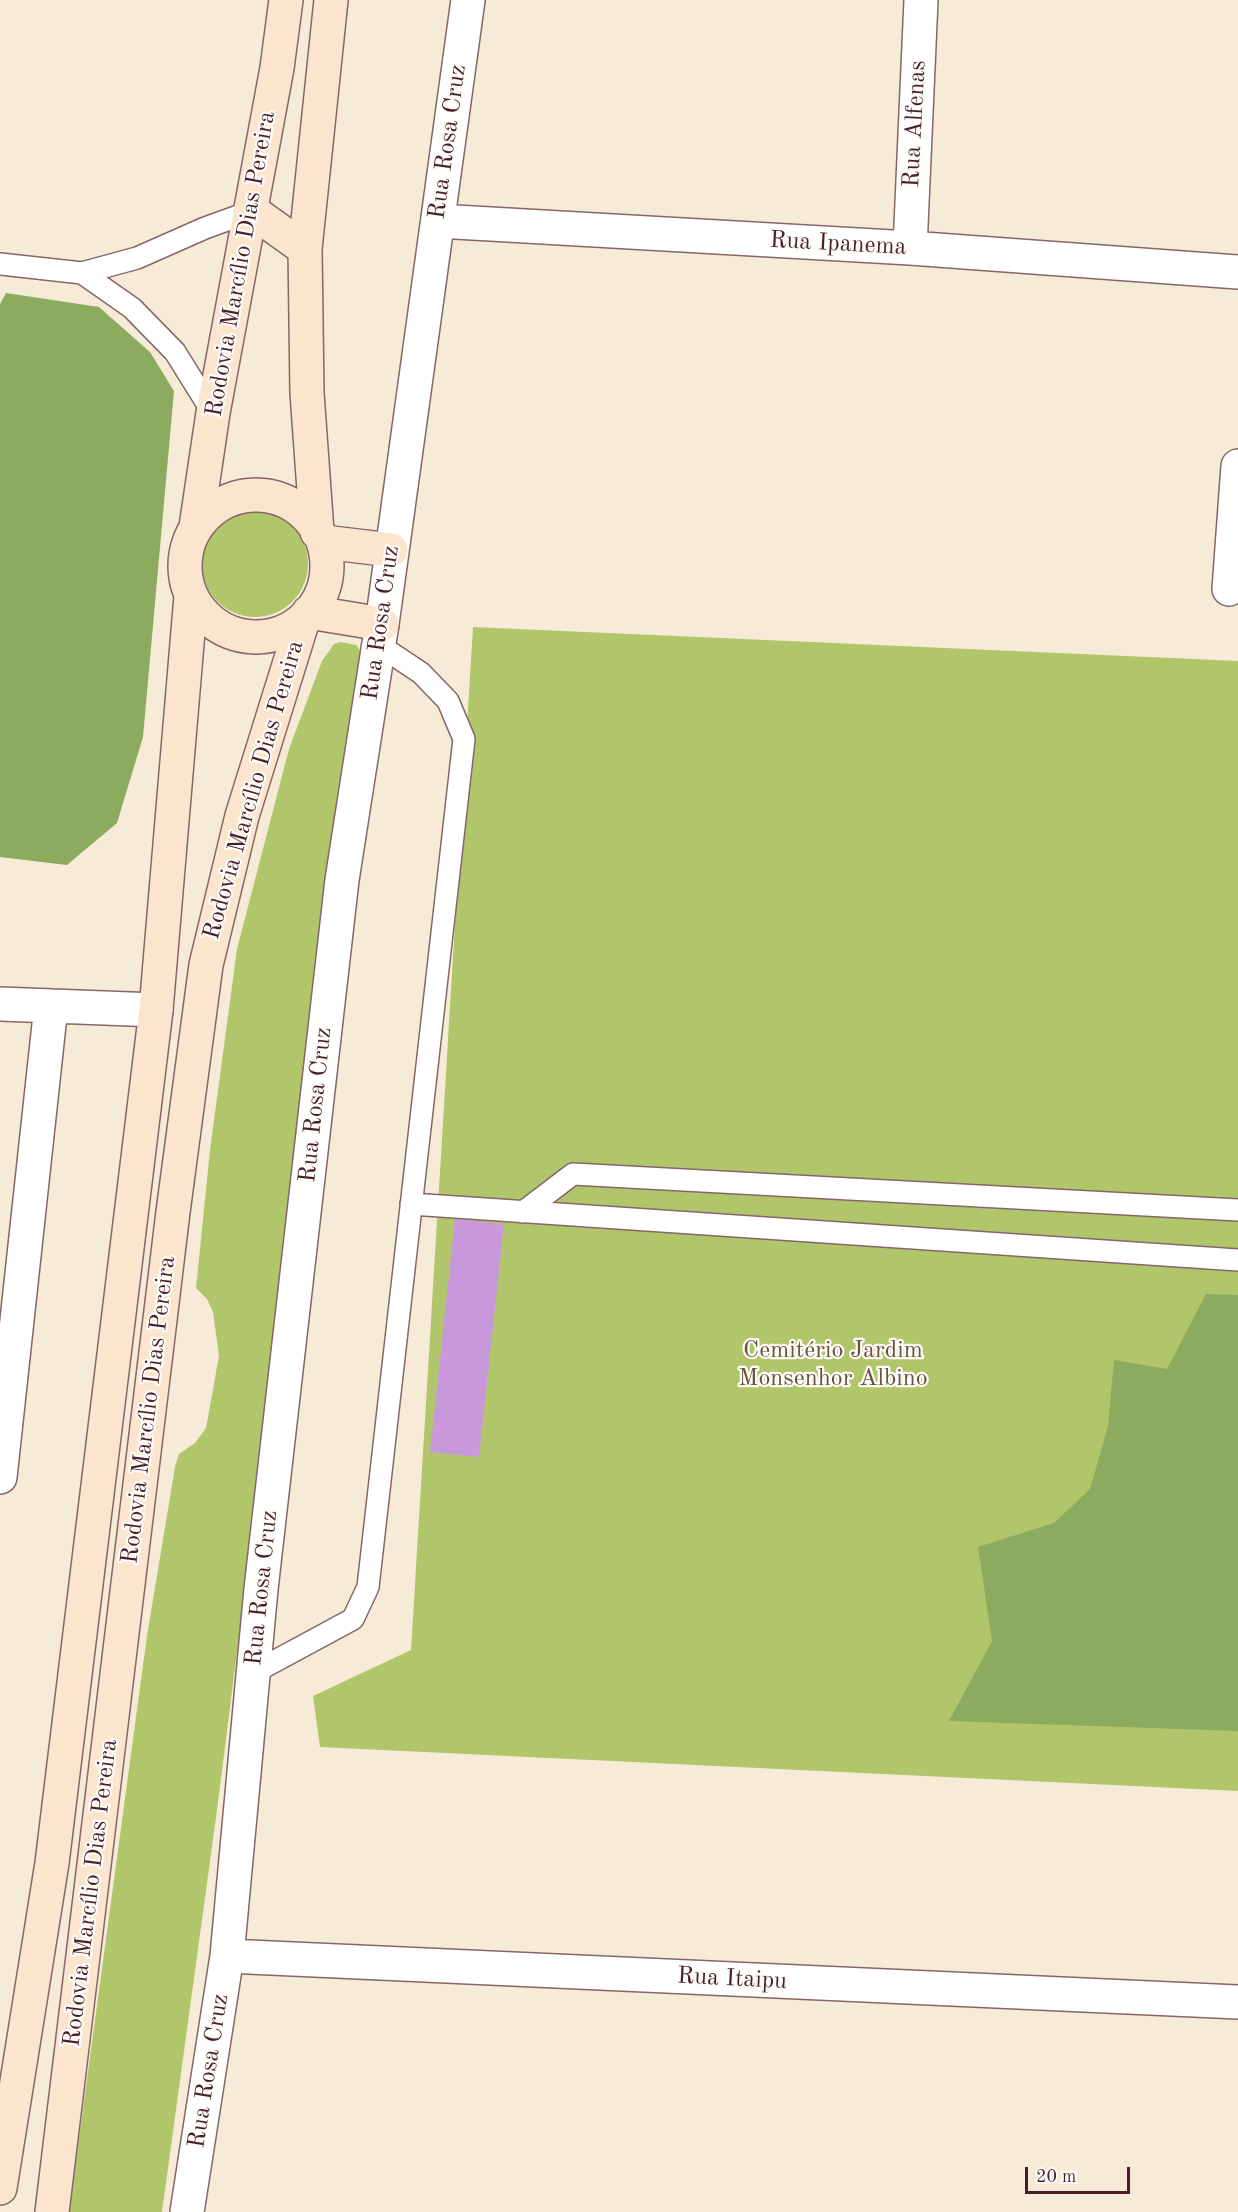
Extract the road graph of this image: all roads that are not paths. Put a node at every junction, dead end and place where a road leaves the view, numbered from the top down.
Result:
1 (286, 0) edge
2 (332, 0) edge
3 (468, 0) edge
4 (921, 0) edge
5 (252, 212) junction
6 (438, 221) junction
7 (910, 248) junction
8 (305, 249) junction
9 (0, 264) edge
10 (1238, 272) edge
11 (82, 273) junction
12 (213, 413) junction
13 (1238, 466) edge
14 (196, 527) junction
15 (321, 537) junction
16 (391, 550) junction
17 (1229, 589) dead end
18 (191, 596) junction
19 (306, 616) junction
20 (381, 635) junction
21 (0, 1004) edge
22 (51, 1006) junction
23 (156, 1010) junction
24 (411, 1204) junction
25 (1238, 1210) edge
26 (524, 1212) junction
27 (1238, 1260) edge
28 (0, 1477) edge
29 (253, 1672) junction
30 (227, 1956) junction
31 (1238, 2002) edge
32 (0, 2188) edge
33 (52, 2212) edge
34 (187, 2212) edge

1 - 5 main road, Rodovia Marcílio Dias Pereira
2 - 8 main road
3 - 6 street, Rua Rosa Cruz
4 - 7 street, Rua Alfenas
5 - 8 main road
5 - 11 lane
5 - 12 main road, Rodovia Marcílio Dias Pereira
6 - 7 street, Rua Ipanema
6 - 16 street, Rua Rosa Cruz
7 - 10 street, Rua Ipanema
8 - 15 main road
9 - 11 lane
11 - 12 lane
12 - 14 main road, Rodovia Marcílio Dias Pereira
13 - 17 street
14 - 15 main road
14 - 18 main road
15 - 16 main road
15 - 19 main road
16 - 20 street, Rua Rosa Cruz
18 - 19 main road
18 - 23 main road, Rodovia Marcílio Dias Pereira
19 - 20 main road
19 - 33 main road, Rodovia Marcílio Dias Pereira
20 - 24 lane
20 - 29 street, Rua Rosa Cruz
21 - 22 street
22 - 23 street
22 - 28 street
23 - 32 main road, Rodovia Marcílio Dias Pereira
24 - 26 lane
24 - 29 lane
25 - 26 lane
26 - 27 lane
29 - 30 street, Rua Rosa Cruz
30 - 31 street, Rua Itaipu
30 - 34 street, Rua Rosa Cruz

